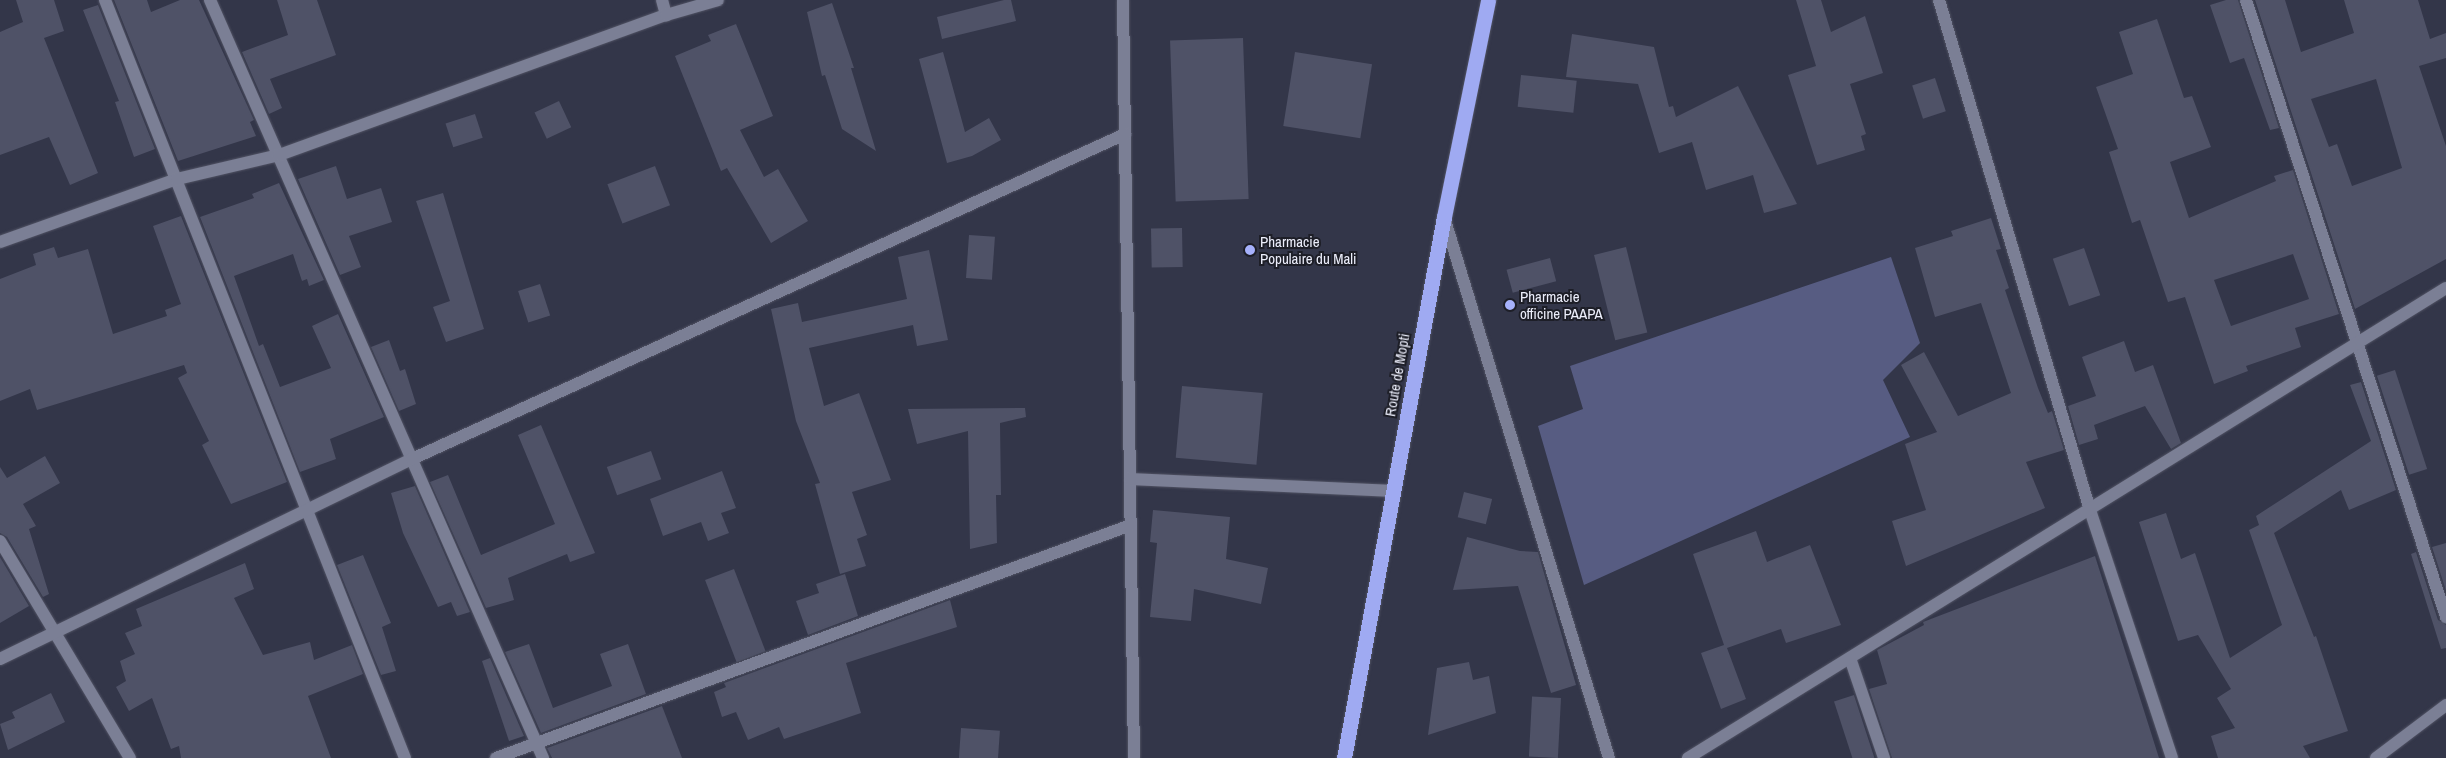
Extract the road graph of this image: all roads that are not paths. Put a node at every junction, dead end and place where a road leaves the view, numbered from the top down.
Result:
1 (105, 0) edge
2 (210, 0) edge
3 (662, 0) edge
4 (718, 0) edge
5 (1123, 0) edge
6 (1488, 0) edge
7 (1939, 0) edge
8 (2246, 0) edge
9 (666, 15) junction
10 (1125, 134) junction
11 (279, 155) junction
12 (177, 179) junction
13 (1444, 217) junction
14 (0, 242) edge
15 (2446, 288) edge
16 (2357, 342) junction
17 (412, 459) junction
18 (1130, 479) junction
19 (1394, 491) junction
20 (307, 510) junction
21 (2090, 510) junction
22 (1131, 525) junction
23 (0, 541) edge
24 (2446, 617) edge
25 (58, 632) junction
26 (1850, 658) junction
27 (0, 659) edge
28 (2446, 705) edge
29 (537, 744) junction
30 (130, 758) edge
31 (405, 758) edge
32 (496, 758) edge
33 (543, 758) edge
34 (1134, 758) edge
35 (1344, 758) edge
36 (1609, 758) edge
37 (1688, 758) edge
38 (1884, 758) edge
39 (2172, 758) edge
40 (2376, 758) edge

1 - 12 street
2 - 11 street
3 - 9 street
4 - 9 street
5 - 10 street
6 - 13 highway, Route de Mopti
7 - 21 street
8 - 16 street
9 - 11 street
10 - 17 street
10 - 18 street
11 - 12 street
11 - 17 street
12 - 14 street
12 - 20 street
13 - 19 highway, Route de Mopti
13 - 36 street
15 - 16 street
16 - 21 street
16 - 24 street
17 - 20 street
17 - 29 street
18 - 19 street
18 - 22 street
19 - 35 highway, Route de Mopti
20 - 25 street
20 - 31 street
21 - 26 street
21 - 39 street
22 - 29 street
22 - 34 street
23 - 25 street
25 - 27 street
25 - 30 street
26 - 37 street
26 - 38 street
28 - 40 street
29 - 32 street
29 - 33 street

